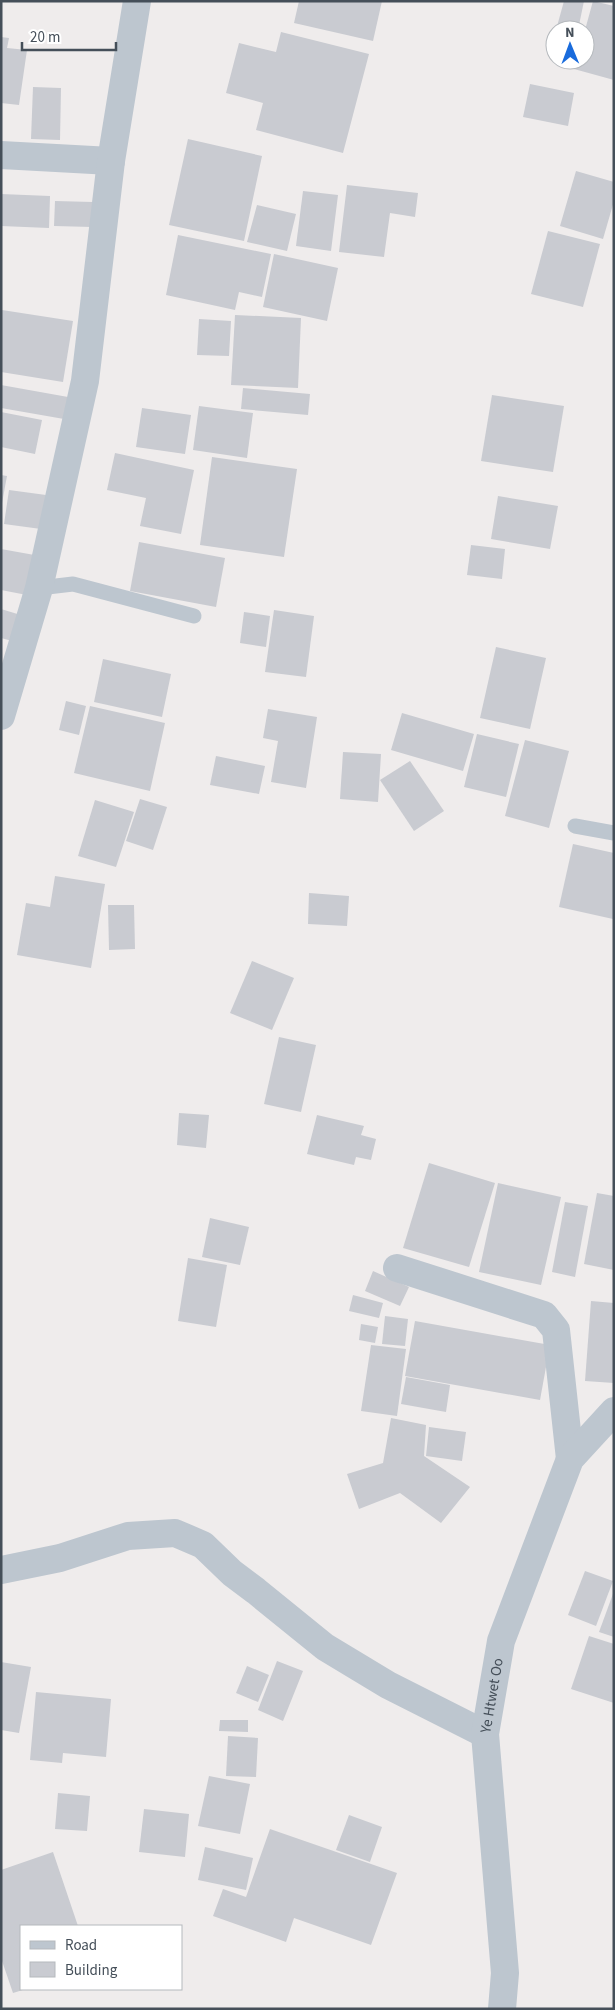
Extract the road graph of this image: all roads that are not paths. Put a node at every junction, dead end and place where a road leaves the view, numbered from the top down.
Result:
1 (137, 1) edge
2 (1, 155) edge
3 (111, 161) junction
4 (39, 588) junction
5 (194, 616) dead end
6 (1, 716) edge
7 (575, 826) dead end
8 (614, 833) edge
9 (397, 1268) dead end
10 (612, 1419) edge
11 (570, 1459) junction
12 (1, 1570) edge
13 (485, 1734) junction
14 (502, 2009) edge

1 - 3 street
2 - 3 street
3 - 4 street
4 - 5 lane
4 - 6 street
7 - 8 lane
9 - 11 street
10 - 11 street, Ye Htwet Oo
11 - 13 street, Ye Htwet Oo
12 - 13 street
13 - 14 street, Ye Htwet Oo

